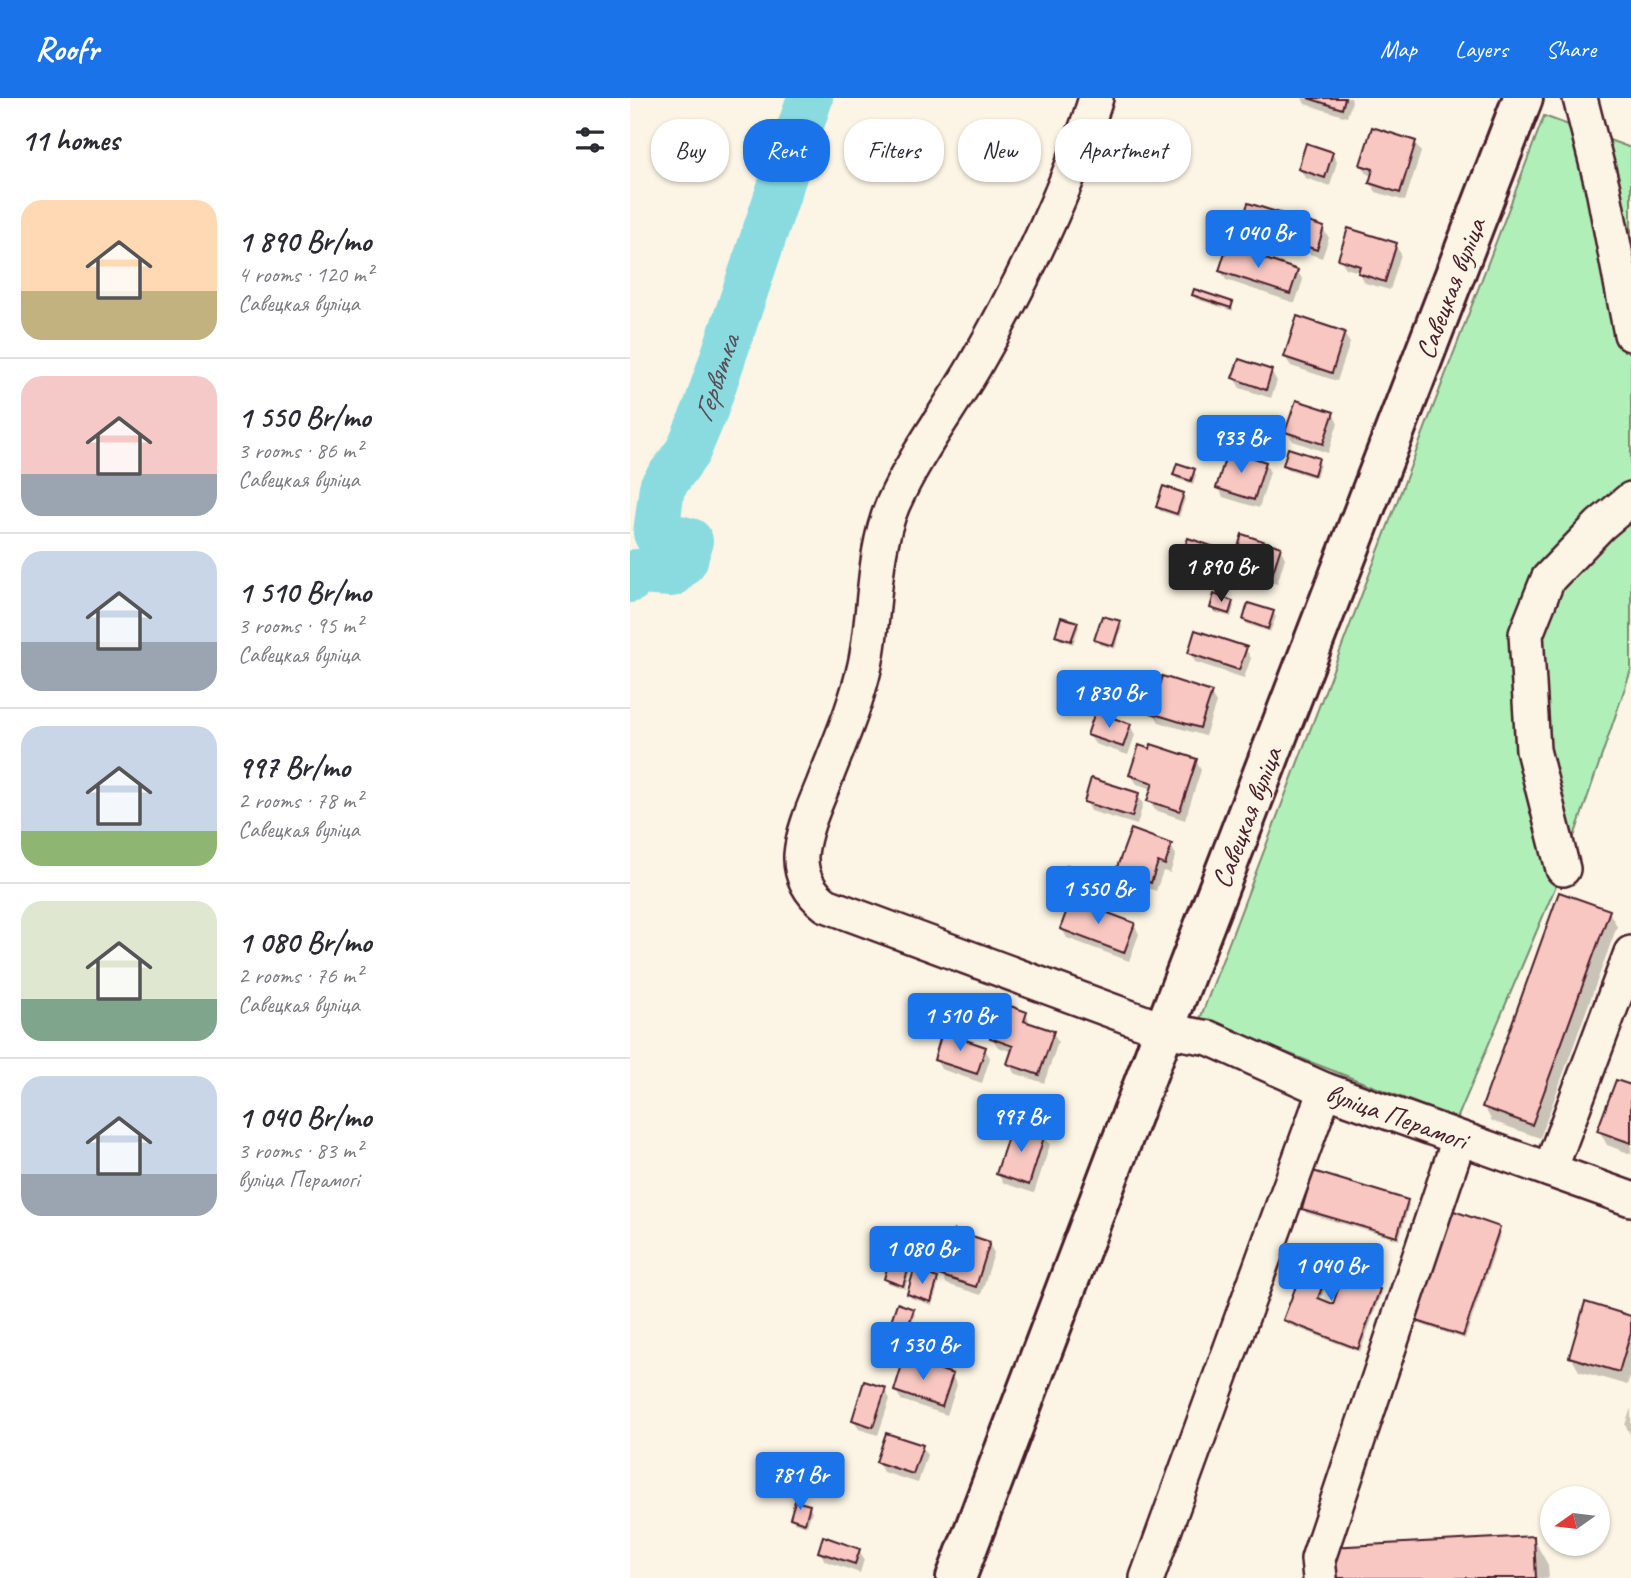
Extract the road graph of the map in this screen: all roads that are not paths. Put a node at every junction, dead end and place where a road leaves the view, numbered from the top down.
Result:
1 (1096, 98) edge
2 (1523, 98) edge
3 (1580, 98) edge
4 (1631, 334) edge
5 (1631, 499) edge
6 (1563, 869) dead end
7 (1631, 953) edge
8 (1164, 1030) junction
9 (1325, 1090) junction
10 (1459, 1139) junction
11 (1550, 1170) junction
12 (1631, 1199) edge
13 (956, 1578) edge
14 (1147, 1578) edge
15 (1320, 1578) edge

1 - 8 street, вуліца Перамогі
2 - 8 main road, Савецкая вуліца
3 - 4 street
5 - 6 street
7 - 11 street
8 - 9 street, вуліца Перамогі
8 - 13 main road, Савецкая вуліца
9 - 10 street, вуліца Перамогі
9 - 14 street
10 - 11 street, вуліца Перамогі
10 - 15 street
11 - 12 street, вуліца Перамогі

